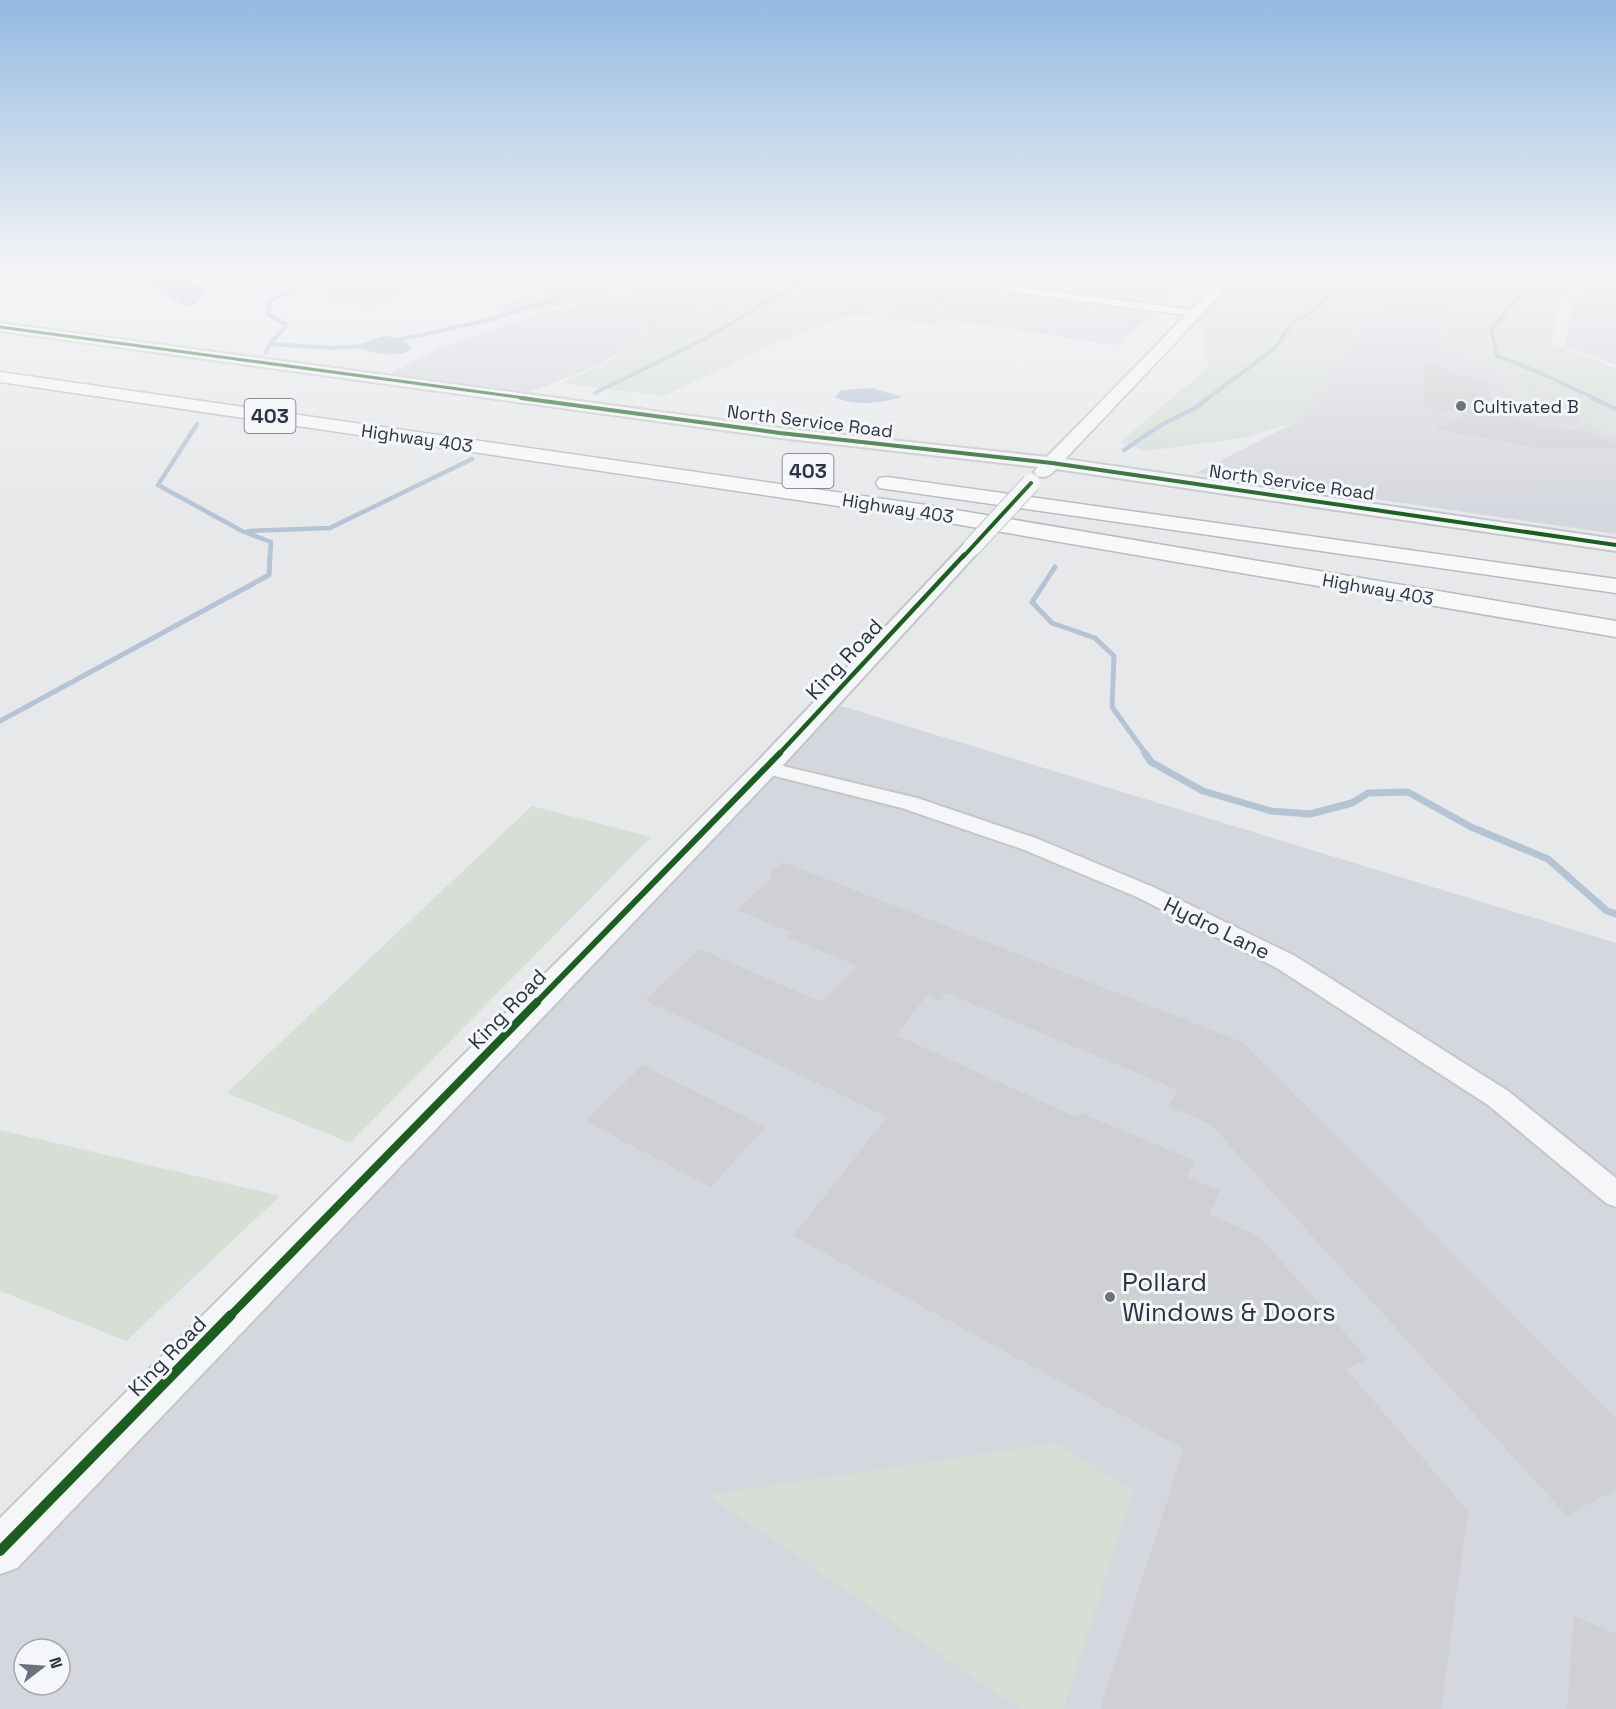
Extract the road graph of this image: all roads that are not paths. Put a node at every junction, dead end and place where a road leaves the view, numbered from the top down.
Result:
1 (190, 353) edge
2 (1157, 353) edge
3 (0, 377) edge
4 (1052, 463) junction
5 (870, 480) dead end
6 (926, 512) junction
7 (1616, 545) edge
8 (1616, 586) edge
9 (1616, 611) edge
10 (1616, 629) edge
11 (766, 768) junction
12 (1616, 1195) edge
13 (0, 1551) edge

1 - 4 street, North Service Road
2 - 4 street, King Road
3 - 6 highway, Highway 403 / 403
4 - 7 street, North Service Road
4 - 11 street, King Road, bridge
5 - 8 highway, Highway 403
6 - 9 highway
6 - 10 highway, Highway 403 / 403
11 - 12 street, Hydro Lane
11 - 13 street, King Road

